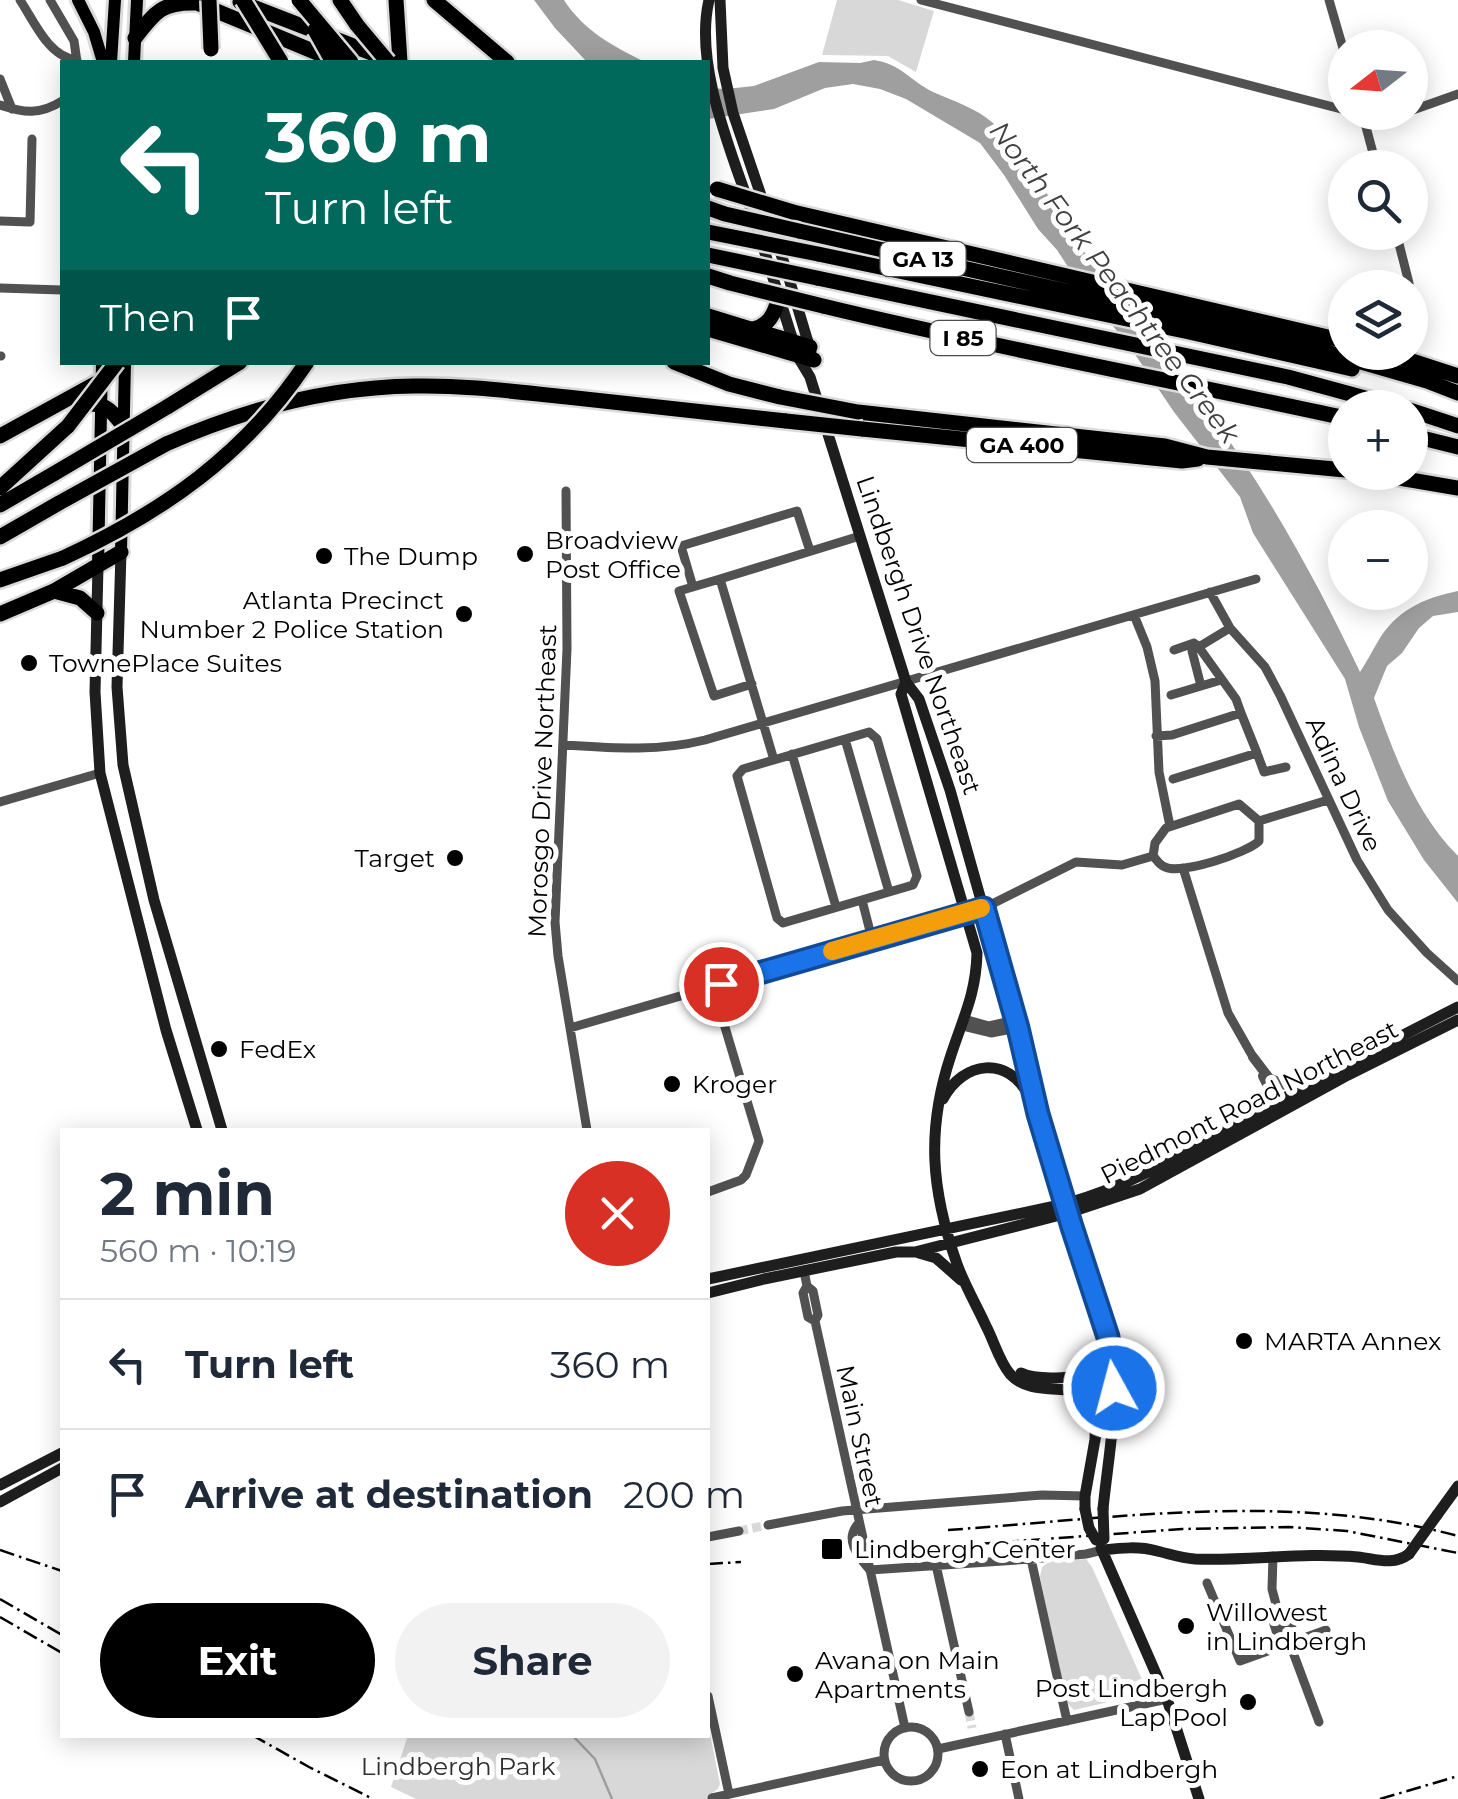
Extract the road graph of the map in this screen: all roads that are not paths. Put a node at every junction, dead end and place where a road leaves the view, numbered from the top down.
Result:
1 (20, 0) edge
2 (50, 0) edge
3 (78, 0) edge
4 (115, 0) edge
5 (137, 0) edge
6 (240, 0) edge
7 (299, 0) edge
8 (340, 0) edge
9 (396, 0) edge
10 (434, 0) edge
11 (709, 0) edge
12 (720, 0) edge
13 (921, 0) edge
14 (1329, 0) edge
15 (199, 1) edge
16 (357, 25) junction
17 (1338, 30) edge
18 (135, 38) junction
19 (211, 56) edge
20 (73, 60) edge
21 (77, 60) edge
22 (102, 60) edge
23 (111, 60) edge
24 (134, 60) edge
25 (281, 60) edge
26 (332, 60) edge
27 (335, 60) edge
28 (349, 60) edge
29 (369, 60) edge
30 (389, 60) edge
31 (392, 60) edge
32 (394, 60) edge
33 (505, 60) edge
34 (709, 60) edge
35 (710, 72) edge
36 (0, 79) edge
37 (1458, 94) edge
38 (60, 102) edge
39 (0, 105) edge
40 (1428, 105) edge
41 (1328, 106) edge
42 (12, 109) junction
43 (32, 140) dead end
44 (711, 186) edge
45 (710, 209) edge
46 (0, 221) edge
47 (710, 232) edge
48 (710, 256) edge
49 (710, 277) edge
50 (0, 288) edge
51 (60, 290) edge
52 (779, 296) junction
53 (710, 317) edge
54 (710, 329) edge
55 (749, 330) junction
56 (1328, 338) edge
57 (804, 352) junction
58 (102, 365) edge
59 (119, 365) edge
60 (121, 365) edge
61 (235, 365) edge
62 (306, 365) edge
63 (682, 365) edge
64 (1428, 366) edge
65 (1458, 376) edge
66 (102, 380) junction
67 (1337, 390) edge
68 (1458, 394) edge
69 (60, 402) junction
70 (101, 404) junction
71 (1328, 414) edge
72 (1428, 416) edge
73 (860, 421) junction
74 (1458, 426) edge
75 (124, 427) junction
76 (0, 436) edge
77 (1428, 440) edge
78 (1458, 447) edge
79 (1207, 457) junction
80 (1328, 468) edge
81 (1428, 483) edge
82 (0, 488) edge
83 (1458, 488) edge
84 (566, 490) dead end
85 (0, 505) edge
86 (860, 536) junction
87 (0, 538) edge
88 (810, 551) junction
89 (121, 552) junction
90 (98, 566) junction
91 (1256, 578) dead end
92 (720, 579) junction
93 (0, 580) edge
94 (694, 587) junction
95 (54, 590) junction
96 (1210, 592) junction
97 (97, 612) junction
98 (0, 614) edge
99 (1134, 615) junction
100 (1230, 628) junction
101 (1198, 646) junction
102 (1174, 650) dead end
103 (1221, 680) junction
104 (906, 682) junction
105 (752, 684) junction
106 (1202, 686) junction
107 (1171, 695) dead end
108 (1241, 713) junction
109 (764, 722) junction
110 (1156, 736) junction
111 (845, 739) junction
112 (563, 745) junction
113 (1257, 753) junction
114 (792, 754) junction
115 (774, 760) junction
116 (1286, 767) dead end
117 (100, 773) junction
118 (1173, 779) dead end
119 (1328, 800) junction
120 (0, 802) edge
121 (1259, 821) junction
122 (1170, 826) junction
123 (1153, 856) junction
124 (1184, 868) junction
125 (888, 892) junction
126 (862, 900) junction
127 (836, 907) junction
128 (984, 908) junction
129 (967, 912) junction
130 (872, 939) junction
131 (1458, 981) edge
132 (714, 986) junction
133 (1458, 1008) edge
134 (1458, 1020) edge
135 (963, 1023) junction
136 (1016, 1024) junction
137 (570, 1028) junction
138 (1378, 1048) junction
139 (1253, 1057) junction
140 (1266, 1108) junction
141 (1038, 1114) junction
142 (934, 1121) junction
143 (196, 1128) edge
144 (221, 1128) edge
145 (588, 1128) edge
146 (710, 1191) edge
147 (1066, 1208) junction
148 (946, 1228) junction
149 (951, 1244) junction
150 (914, 1252) junction
151 (804, 1271) junction
152 (710, 1279) edge
153 (968, 1289) junction
154 (710, 1293) edge
155 (1112, 1355) junction
156 (1005, 1365) junction
157 (1085, 1374) junction
158 (1094, 1441) junction
159 (60, 1454) edge
160 (60, 1469) edge
161 (0, 1485) edge
162 (1458, 1486) edge
163 (0, 1502) edge
164 (1085, 1502) junction
165 (856, 1510) junction
166 (768, 1525) tunnel mouth
167 (739, 1530) tunnel mouth
168 (710, 1537) edge
169 (1101, 1543) junction
170 (1272, 1556) junction
171 (1032, 1559) junction
172 (936, 1565) junction
173 (870, 1570) junction
174 (1207, 1583) dead end
175 (1326, 1630) dead end
176 (1288, 1641) junction
177 (1167, 1699) junction
178 (710, 1705) edge
179 (969, 1712) tunnel mouth
180 (1067, 1720) junction
181 (1319, 1722) dead end
182 (905, 1728) junction
183 (972, 1728) tunnel mouth
184 (1006, 1734) junction
185 (975, 1740) junction
186 (938, 1749) junction
187 (884, 1760) junction
188 (729, 1794) junction
189 (712, 1798) edge
190 (1019, 1799) edge
191 (1199, 1799) edge

1 - 20 street
2 - 21 street
3 - 22 main road
4 - 23 main road
5 - 18 main road
6 - 25 highway, bridge
6 - 30 highway
7 - 27 highway, bridge
7 - 28 highway, bridge
8 - 16 highway
9 - 32 highway
10 - 33 highway
11 - 34 main road, Lindbergh Drive Northeast
12 - 57 main road, Lindbergh Drive Northeast
13 - 41 street
14 - 17 street
15 - 18 highway
15 - 19 highway, bridge
15 - 26 highway
16 - 29 highway, bridge
16 - 31 highway, bridge
18 - 24 main road
35 - 52 main road, Lindbergh Drive Northeast
36 - 42 street
37 - 40 street
38 - 42 street
39 - 42 street
43 - 46 street
44 - 56 highway, GA 13, bridge
45 - 68 highway, GA 13, bridge
47 - 68 highway, bridge
48 - 67 highway, bridge
49 - 71 highway, I 85, bridge
50 - 51 street
52 - 55 highway
52 - 57 main road, Lindbergh Drive Northeast
53 - 55 highway
54 - 57 highway
55 - 57 highway
57 - 86 main road, Lindbergh Drive Northeast
58 - 66 main road
59 - 82 highway, bridge
60 - 75 main road
61 - 85 highway, bridge
62 - 93 highway, bridge
63 - 73 highway, bridge
64 - 65 highway
66 - 69 highway
66 - 70 main road
69 - 70 highway
69 - 76 highway
70 - 75 highway
70 - 90 main road
72 - 74 highway
73 - 79 highway
73 - 79 highway, GA 400
73 - 87 highway, GA 400, bridge
75 - 89 main road
77 - 78 highway
79 - 80 highway
81 - 83 highway
84 - 112 street, Morosgo Drive Northeast
86 - 88 street
86 - 104 main road, Lindbergh Drive Northeast
88 - 92 street
88 - 94 street
89 - 90 highway
89 - 144 main road
90 - 95 highway
90 - 97 main road
91 - 96 street
92 - 94 street
92 - 105 street
94 - 105 street
95 - 97 highway
95 - 98 highway
96 - 99 street
96 - 100 street, Adina Drive
97 - 117 main road
99 - 104 street
99 - 110 street
100 - 101 street
100 - 119 street, Adina Drive
101 - 102 street
101 - 103 street
101 - 106 street
103 - 106 street
103 - 108 street
104 - 109 street
104 - 128 main road, Lindbergh Drive Northeast
104 - 129 main road
105 - 109 street
106 - 107 street
108 - 110 street
108 - 113 street
109 - 112 street
109 - 115 street
110 - 122 street
111 - 114 street
111 - 125 street
111 - 125 street
112 - 137 street, Morosgo Drive Northeast
113 - 116 street
113 - 118 street
114 - 115 street
114 - 127 street
115 - 127 street
117 - 120 street
117 - 143 main road
119 - 121 street
119 - 131 street, Adina Drive
121 - 122 street
121 - 124 street
122 - 123 street
123 - 124 street
123 - 128 street
124 - 139 street
125 - 126 street
126 - 127 street
126 - 130 street
128 - 129 street
128 - 136 main road, Lindbergh Drive Northeast
129 - 130 street
129 - 135 main road
130 - 132 street
132 - 137 street
132 - 146 street
133 - 138 main road, Piedmont Road Northeast
134 - 147 main road, Piedmont Road Northeast
135 - 136 street
135 - 142 main road
136 - 141 main road, Lindbergh Drive Northeast
137 - 145 street, Morosgo Drive Northeast
138 - 139 street
138 - 140 main road, Piedmont Road Northeast
139 - 140 street
140 - 147 main road, Piedmont Road Northeast
141 - 142 main road
141 - 147 main road, Lindbergh Drive Northeast
142 - 148 main road
147 - 148 main road, Piedmont Road Northeast
147 - 149 main road, Piedmont Road Northeast
147 - 155 main road, Lindbergh Drive Northeast
148 - 149 main road
148 - 152 main road, Piedmont Road Northeast
149 - 150 main road, Piedmont Road Northeast
149 - 153 main road
150 - 151 main road, Piedmont Road Northeast
150 - 153 main road
151 - 154 main road, Piedmont Road Northeast
151 - 165 street, Main Street
153 - 156 main road
155 - 157 main road
155 - 169 main road, Lindbergh Drive Northeast, bridge
156 - 157 main road
156 - 158 main road
157 - 158 main road
158 - 164 main road
159 - 161 main road
160 - 163 main road
162 - 170 main road, bridge
164 - 165 street
164 - 169 main road, bridge
165 - 166 street
165 - 173 street, Main Street
167 - 168 street
169 - 170 main road
169 - 171 street
169 - 177 main road
170 - 176 street
171 - 172 street
171 - 180 street
172 - 173 street
172 - 179 street
173 - 182 street
174 - 176 street
175 - 176 street
176 - 181 street
177 - 180 street
177 - 191 main road
178 - 188 street
180 - 184 street
182 - 186 street
182 - 187 street
183 - 185 street
184 - 185 street
184 - 190 street
185 - 186 street
186 - 187 street
187 - 188 street
188 - 189 street

